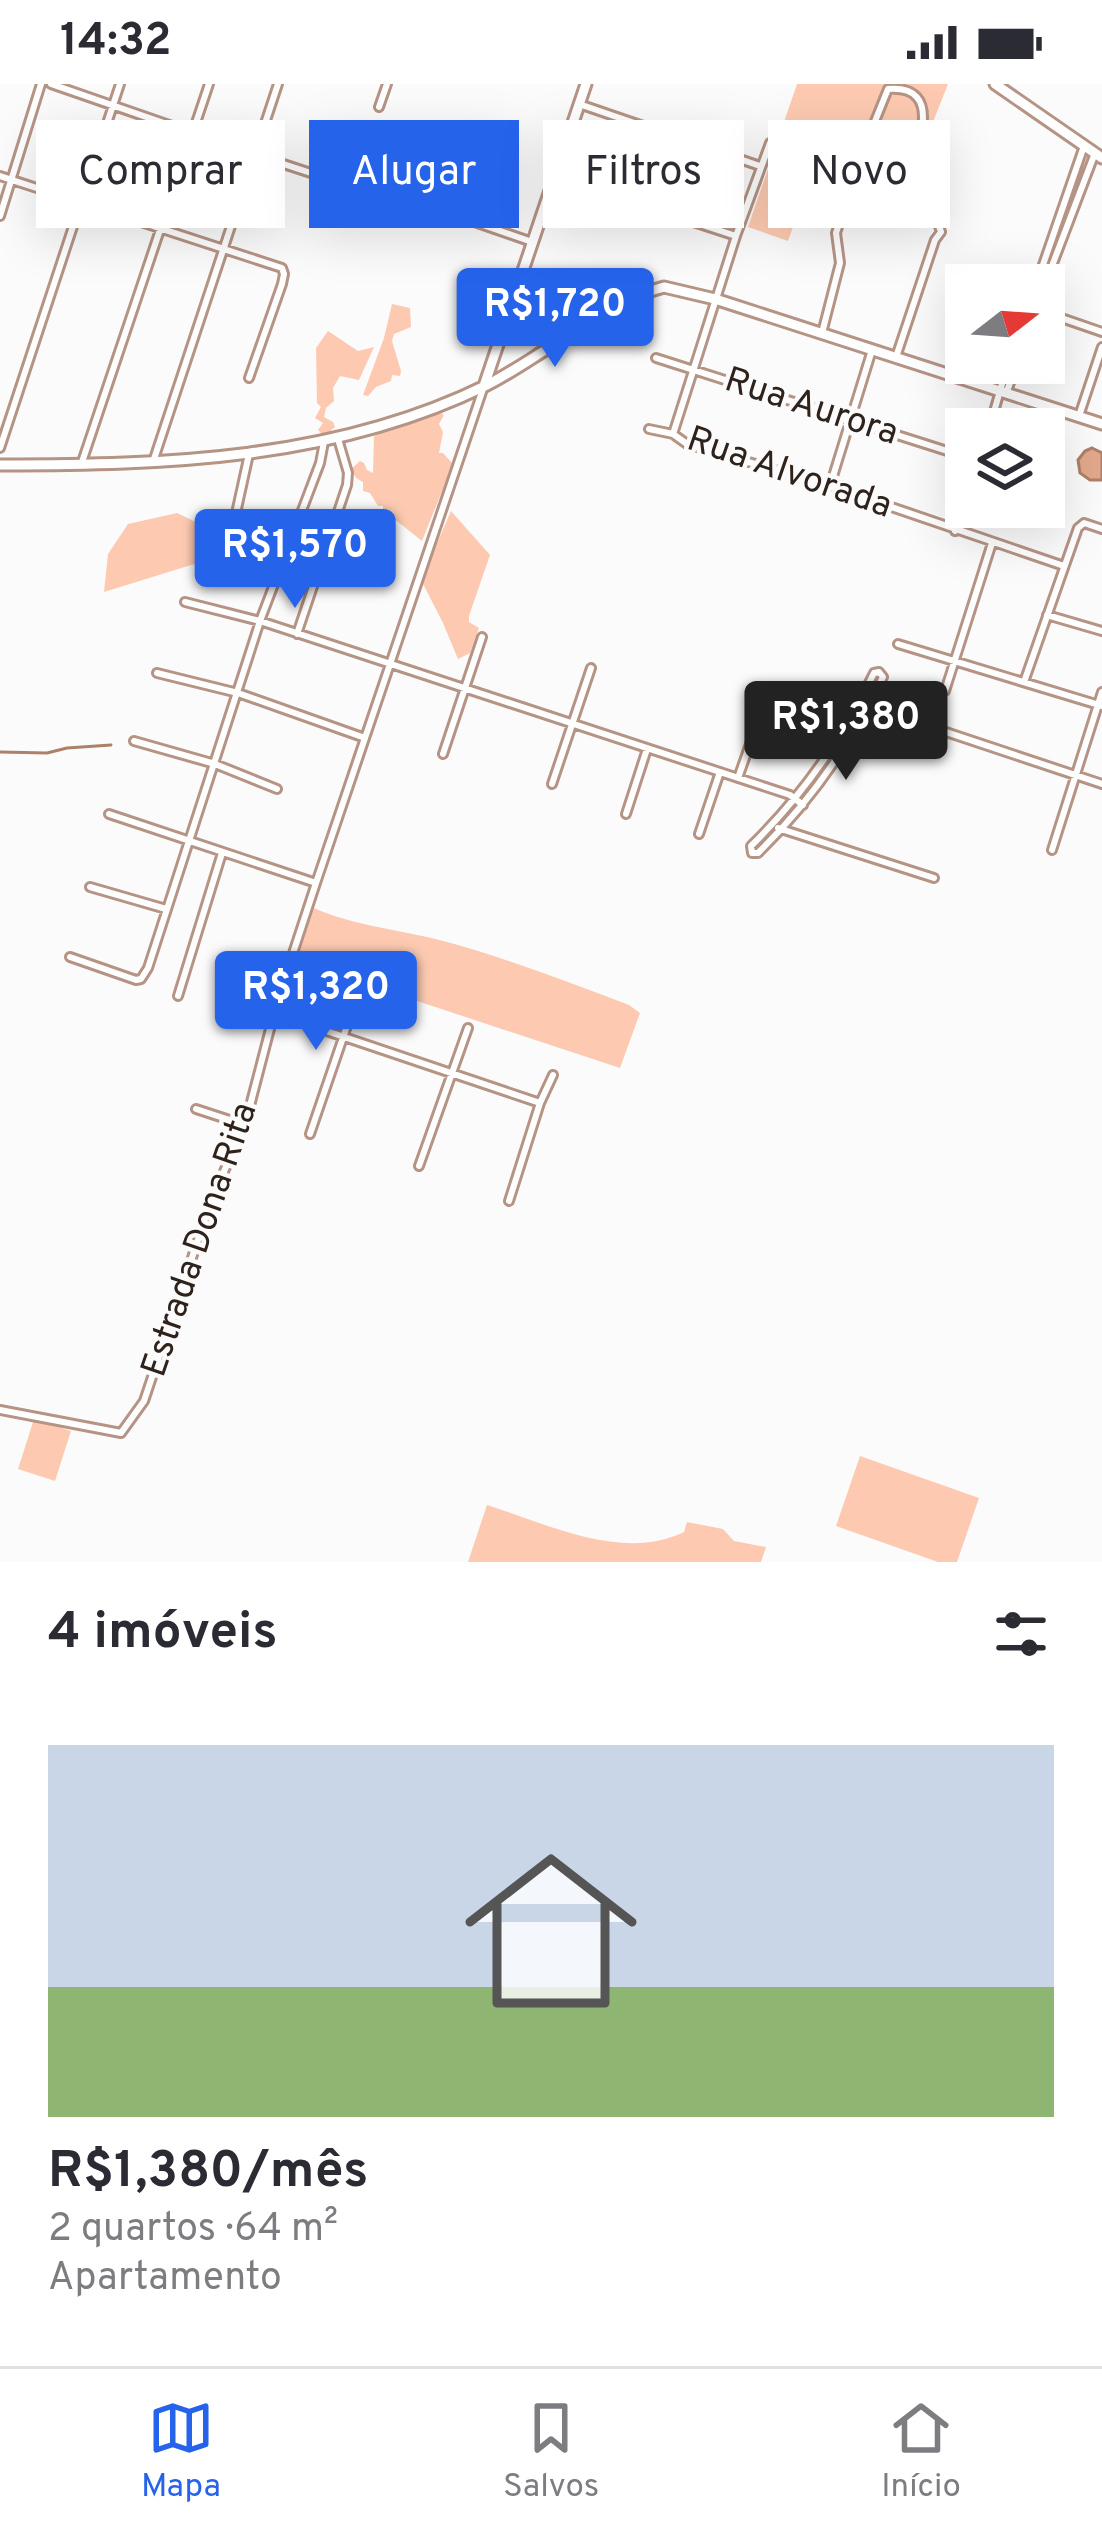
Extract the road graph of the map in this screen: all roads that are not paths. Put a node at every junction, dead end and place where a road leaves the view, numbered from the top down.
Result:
1 (41, 84) edge
2 (51, 84) edge
3 (119, 84) edge
4 (209, 84) edge
5 (278, 84) edge
6 (387, 84) edge
7 (586, 84) edge
8 (995, 84) edge
9 (579, 104) junction
10 (112, 105) junction
11 (379, 106) dead end
12 (107, 120) edge
13 (157, 120) edge
14 (197, 120) edge
15 (267, 120) edge
16 (768, 148) edge
17 (1094, 153) edge
18 (285, 164) edge
19 (760, 166) junction
20 (0, 176) edge
21 (10, 179) junction
22 (36, 187) edge
23 (0, 216) edge
24 (73, 228) edge
25 (162, 228) edge
26 (165, 228) edge
27 (230, 228) edge
28 (712, 228) edge
29 (736, 236) junction
30 (533, 243) junction
31 (222, 249) junction
32 (1049, 264) edge
33 (716, 299) junction
34 (1065, 319) edge
35 (1102, 332) edge
36 (821, 333) junction
37 (1102, 347) edge
38 (872, 350) junction
39 (896, 357) junction
40 (656, 358) dead end
41 (692, 370) junction
42 (249, 378) dead end
43 (1005, 384) edge
44 (484, 386) junction
45 (1002, 392) junction
46 (995, 408) edge
47 (1079, 416) junction
48 (850, 421) junction
49 (1102, 424) edge
50 (650, 429) dead end
51 (674, 434) junction
52 (338, 439) junction
53 (324, 442) junction
54 (0, 448) edge
55 (945, 450) edge
56 (249, 454) junction
57 (153, 462) junction
58 (0, 465) edge
59 (80, 465) junction
60 (830, 486) junction
61 (233, 527) dead end
62 (956, 528) edge
63 (1102, 529) edge
64 (955, 531) junction
65 (992, 543) junction
66 (1064, 566) junction
67 (185, 602) dead end
68 (1047, 615) junction
69 (260, 621) junction
70 (1102, 632) edge
71 (297, 634) junction
72 (482, 637) dead end
73 (898, 644) dead end
74 (954, 662) junction
75 (390, 665) junction
76 (591, 668) dead end
77 (157, 673) dead end
78 (1024, 682) junction
79 (465, 689) junction
80 (945, 691) dead end
81 (1102, 692) edge
82 (238, 693) junction
83 (863, 705) junction
84 (1100, 706) edge
85 (572, 724) junction
86 (756, 727) dead end
87 (365, 738) junction
88 (134, 741) dead end
89 (647, 748) junction
90 (443, 754) dead end
91 (215, 764) junction
92 (720, 772) junction
93 (1076, 775) junction
94 (738, 778) junction
95 (552, 784) dead end
96 (1102, 784) edge
97 (277, 789) dead end
98 (799, 802) junction
99 (109, 814) dead end
100 (626, 814) dead end
101 (777, 827) junction
102 (699, 834) dead end
103 (190, 841) junction
104 (1052, 850) dead end
105 (222, 853) junction
106 (934, 878) dead end
107 (316, 883) junction
108 (90, 887) dead end
109 (166, 908) junction
110 (70, 957) dead end
111 (361, 985) dead end
112 (178, 996) dead end
113 (276, 1014) junction
114 (468, 1028) dead end
115 (345, 1036) junction
116 (450, 1072) junction
117 (554, 1075) dead end
118 (540, 1103) junction
119 (196, 1109) dead end
120 (245, 1125) junction
121 (310, 1134) dead end
122 (419, 1166) dead end
123 (509, 1201) dead end
124 (0, 1410) edge

1 - 21 street
2 - 10 street
3 - 10 street
4 - 14 street
5 - 15 street
6 - 11 street
7 - 9 main road, Estrada Dona Rita
8 - 17 main road
9 - 19 street
9 - 30 main road, Estrada Dona Rita
10 - 12 street
10 - 13 street
16 - 19 street
17 - 32 street
18 - 30 street
19 - 29 street
20 - 21 street
21 - 22 street
21 - 23 street
24 - 54 street
25 - 59 street
26 - 31 street
27 - 31 street
28 - 29 street
29 - 33 street
30 - 44 main road, Estrada Dona Rita
31 - 42 street
31 - 57 street
33 - 36 main road
33 - 41 street
33 - 44 main road
34 - 35 street
36 - 38 main road
36 - 39 street
37 - 47 street
38 - 39 main road
38 - 48 street
39 - 45 main road
40 - 41 street, Rua Aurora
41 - 48 street, Rua Aurora
41 - 51 street
43 - 45 street
44 - 52 main road
44 - 75 street, Estrada Dona Rita
45 - 46 street
45 - 47 main road
47 - 49 main road
48 - 55 street, Rua Aurora
48 - 60 street
50 - 51 street, Rua Alvorada
51 - 60 street, Rua Alvorada
52 - 53 main road
52 - 71 street
53 - 56 main road
53 - 69 street
56 - 57 main road
56 - 61 street
57 - 59 main road
58 - 59 main road
60 - 64 street, Rua Alvorada
62 - 64 street
63 - 66 street
64 - 65 street, Rua Alvorada
65 - 66 street, Rua Alvorada
65 - 74 street
66 - 68 street
67 - 69 street
68 - 70 street
68 - 78 street
69 - 71 street
69 - 82 street
71 - 75 street
72 - 79 street
73 - 74 street
74 - 78 street
74 - 80 street
75 - 79 street
75 - 87 street, Estrada Dona Rita
76 - 85 street
77 - 82 street
78 - 84 street
79 - 85 street
79 - 90 street
81 - 84 street
82 - 87 street
82 - 91 street
83 - 83 street
83 - 93 street
83 - 98 street
84 - 93 street
85 - 89 street
85 - 95 street
86 - 94 street
87 - 107 street, Estrada Dona Rita
88 - 91 street
89 - 92 street
89 - 100 street
91 - 97 street
91 - 103 street
92 - 94 street
92 - 102 street
93 - 96 street
93 - 104 street
94 - 98 street
98 - 101 street
99 - 103 street
101 - 101 street
101 - 106 street
103 - 105 street
103 - 109 street
105 - 107 street
105 - 112 street
107 - 113 street, Estrada Dona Rita
108 - 109 street
109 - 110 street
111 - 115 street
113 - 115 street
113 - 120 street, Estrada Dona Rita
114 - 116 street
115 - 116 street
115 - 121 street
116 - 118 street
116 - 122 street
117 - 118 street
118 - 123 street
119 - 120 street
120 - 124 street, Estrada Dona Rita

